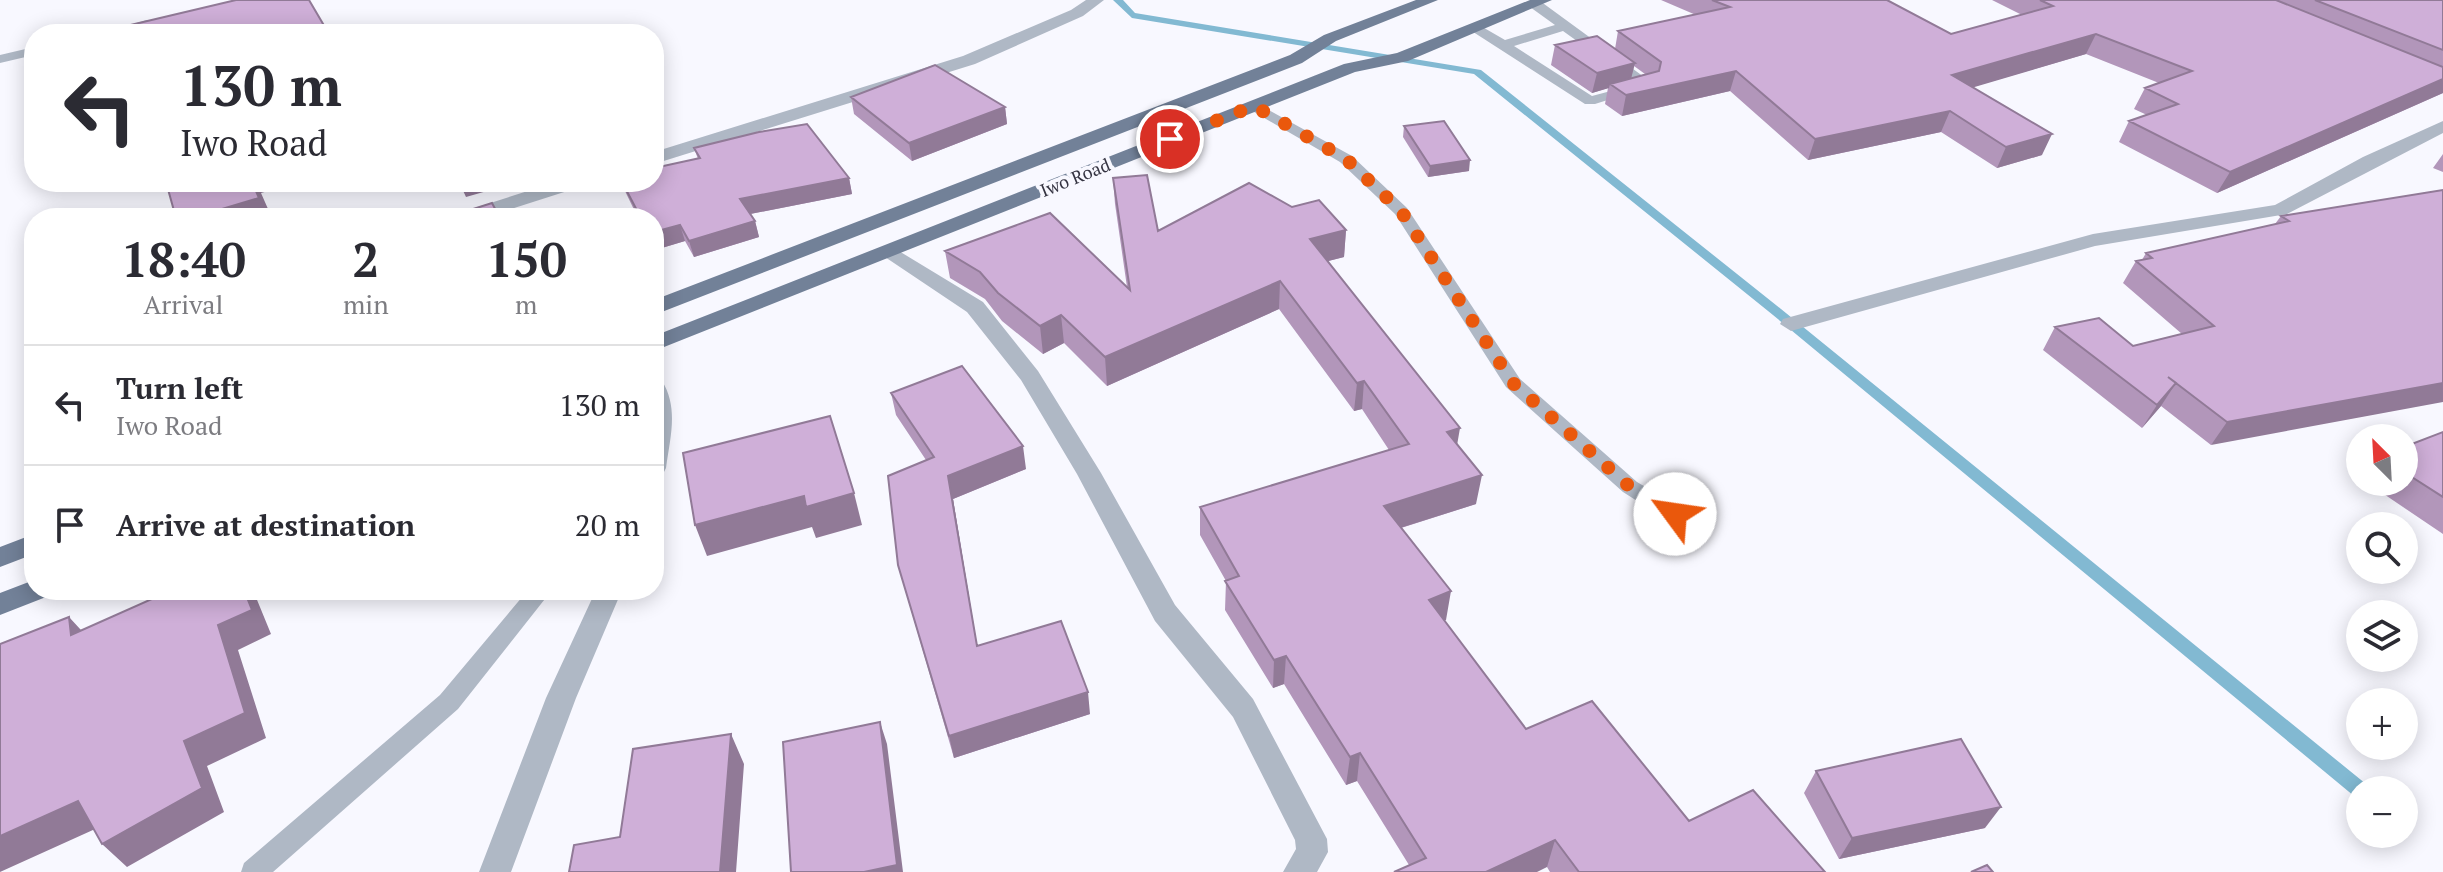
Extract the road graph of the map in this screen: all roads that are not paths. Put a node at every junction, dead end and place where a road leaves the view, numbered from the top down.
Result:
1 (1096, 0) edge
2 (1430, 0) edge
3 (1539, 2) edge
4 (161, 20) edge
5 (145, 24) edge
6 (1565, 26) junction
7 (1474, 28) junction
8 (1503, 45) junction
9 (24, 53) edge
10 (0, 59) edge
11 (1254, 106) junction
12 (2443, 126) edge
13 (664, 155) edge
14 (545, 192) edge
15 (494, 208) edge
16 (889, 251) junction
17 (664, 304) edge
18 (1791, 324) dead end
19 (664, 340) edge
20 (1697, 528) dead end
21 (24, 548) edge
22 (0, 557) edge
23 (24, 595) edge
24 (533, 600) edge
25 (605, 600) edge
26 (0, 604) edge
27 (254, 872) edge
28 (495, 872) edge
29 (1299, 872) edge

1 - 13 street
2 - 17 main road, Iwo Road
3 - 6 lane
3 - 7 main road, Iwo Road
4 - 5 lane
6 - 8 lane
6 - 8 lane
7 - 8 lane
7 - 11 main road, Iwo Road
9 - 10 lane
11 - 16 main road, Iwo Road
11 - 20 lane
12 - 18 street
14 - 15 street
16 - 19 main road, Iwo Road
16 - 29 street
21 - 22 main road
23 - 26 main road
24 - 27 lane
25 - 28 street

